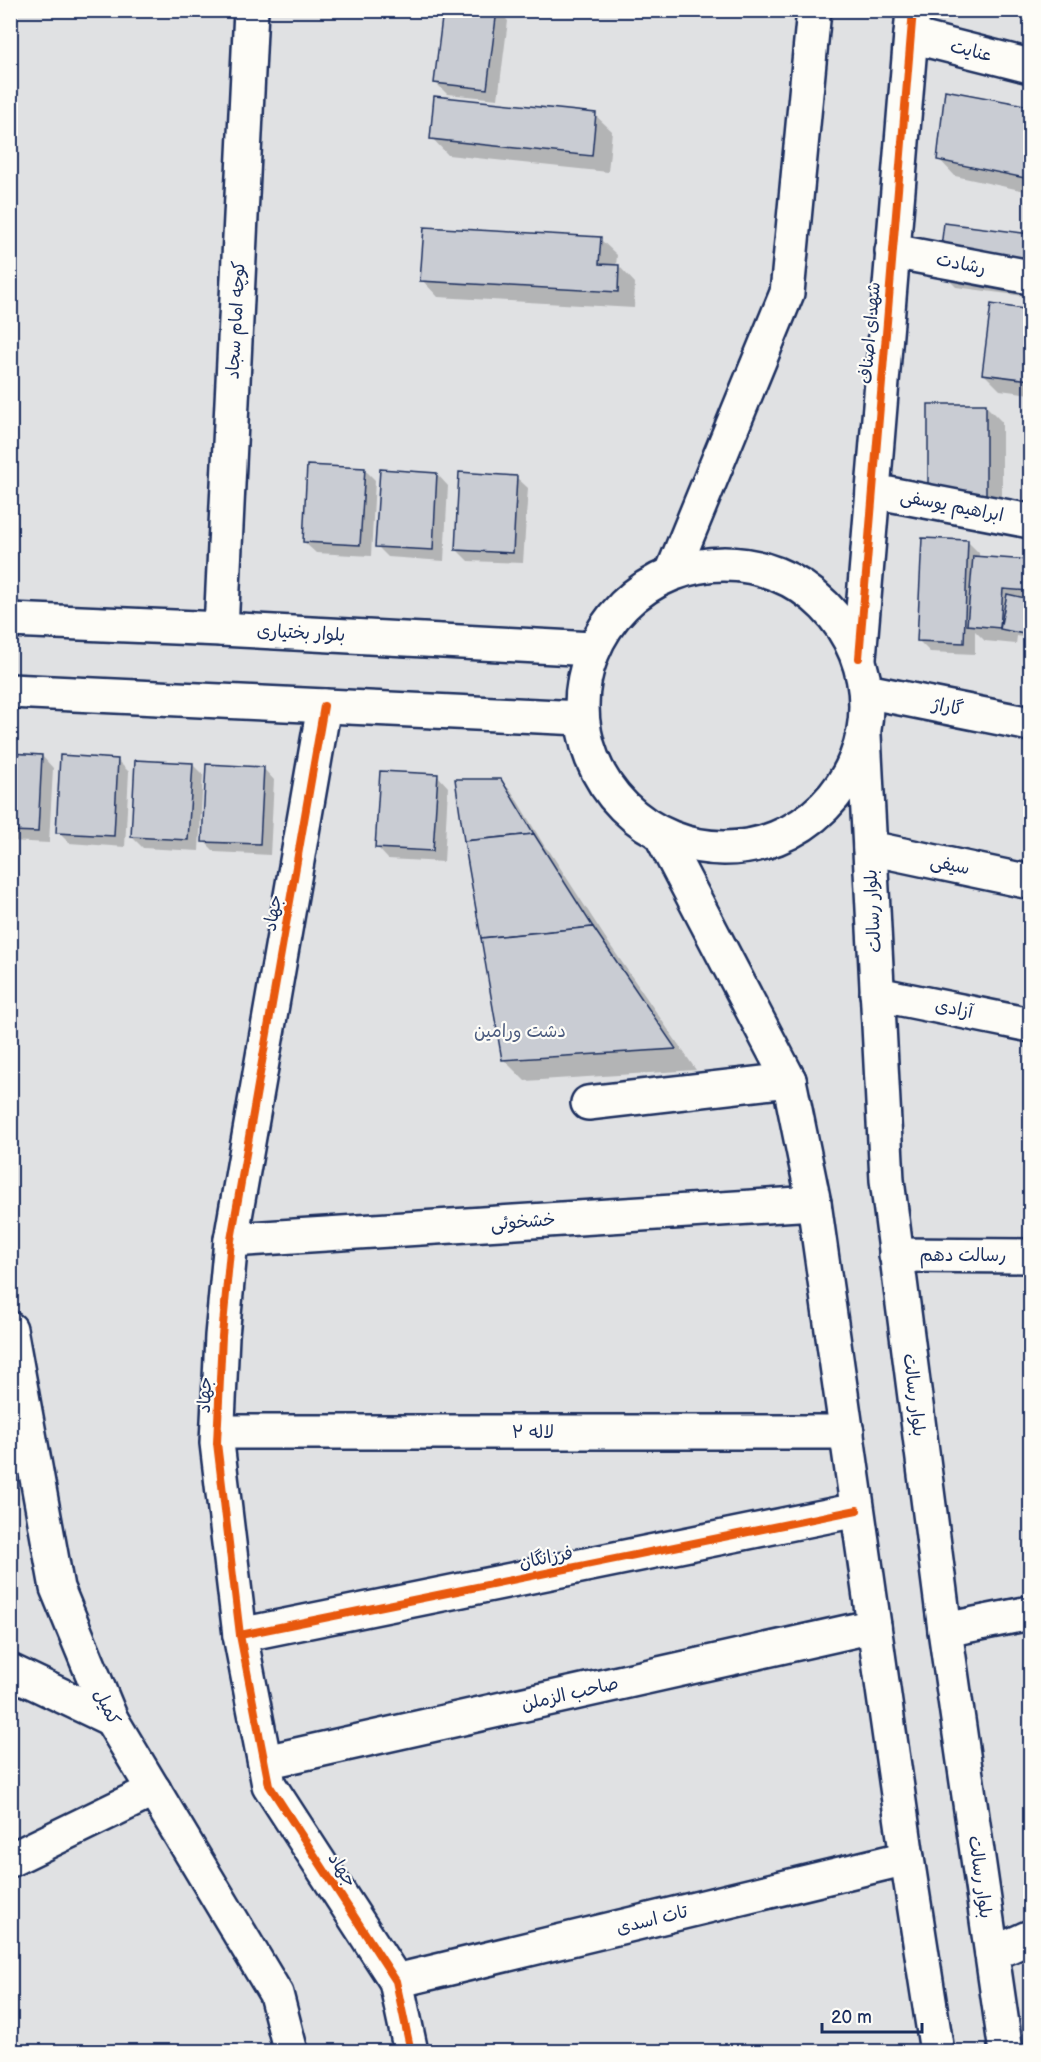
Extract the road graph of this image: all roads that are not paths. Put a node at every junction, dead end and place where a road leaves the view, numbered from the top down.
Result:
1 (251, 10) edge
2 (814, 10) edge
3 (912, 23) edge
4 (1030, 66) edge
5 (892, 251) junction
6 (1030, 277) edge
7 (873, 491) junction
8 (1030, 521) edge
9 (672, 573) junction
10 (10, 620) edge
11 (221, 629) junction
12 (592, 649) junction
13 (859, 658) junction
14 (10, 691) edge
15 (866, 691) junction
16 (324, 706) junction
17 (581, 718) junction
18 (1030, 724) edge
19 (864, 735) junction
20 (661, 835) junction
21 (870, 848) junction
22 (1030, 882) edge
23 (878, 994) junction
24 (1030, 1025) edge
25 (789, 1080) junction
26 (588, 1103) dead end
27 (814, 1203) junction
28 (231, 1240) junction
29 (896, 1255) junction
30 (1030, 1256) edge
31 (10, 1329) edge
32 (218, 1432) junction
33 (847, 1432) junction
34 (857, 1510) junction
35 (1030, 1613) edge
36 (874, 1626) junction
37 (945, 1629) junction
38 (240, 1635) junction
39 (10, 1671) edge
40 (111, 1719) junction
41 (265, 1762) junction
42 (154, 1790) junction
43 (908, 1858) junction
44 (10, 1860) edge
45 (1030, 1937) edge
46 (992, 1954) junction
47 (396, 1981) junction
48 (291, 2052) edge
49 (411, 2052) edge
50 (938, 2052) edge
51 (1006, 2052) edge

1 - 11 street, کوچه امام سجاد
2 - 9 street
3 - 4 street, عنایت
3 - 5 street, شهدای اصناف
5 - 6 street, رشادت
5 - 7 street, شهدای اصناف
7 - 8 street, ابراهیم یوسفی
7 - 13 street, شهدای اصناف
9 - 12 street
9 - 13 street
10 - 11 street, بلوار بختیاری
11 - 12 street, بلوار بختیاری
12 - 17 street
13 - 15 street
14 - 16 street
15 - 18 street, گاراژ
15 - 19 street
16 - 17 street
16 - 28 street, جهاد
17 - 20 street
19 - 20 street
19 - 21 street, بلوار رسالت
20 - 25 street
21 - 22 street, سیفی
21 - 23 street, بلوار رسالت
23 - 24 street, آزادی
23 - 29 street, بلوار رسالت
25 - 26 street
25 - 27 street
27 - 28 street, خشخوئی
27 - 33 street
28 - 32 street, جهاد
29 - 30 street, رسالت دهم
29 - 37 street, بلوار رسالت
31 - 40 street, کمیل
32 - 33 street, لاله ۲
32 - 38 street, جهاد
33 - 34 street
34 - 36 street
34 - 38 street, فرزانگان
35 - 37 street
36 - 41 street, صاحب الزملن
36 - 43 street
37 - 46 street, بلوار رسالت
38 - 41 street, جهاد
39 - 40 street
40 - 42 street, کمیل
41 - 47 street, جهاد
42 - 44 street
42 - 48 street, کمیل
43 - 47 street, تات اسدی
43 - 50 street
45 - 46 street
46 - 51 street, بلوار رسالت
47 - 49 street, جهاد

